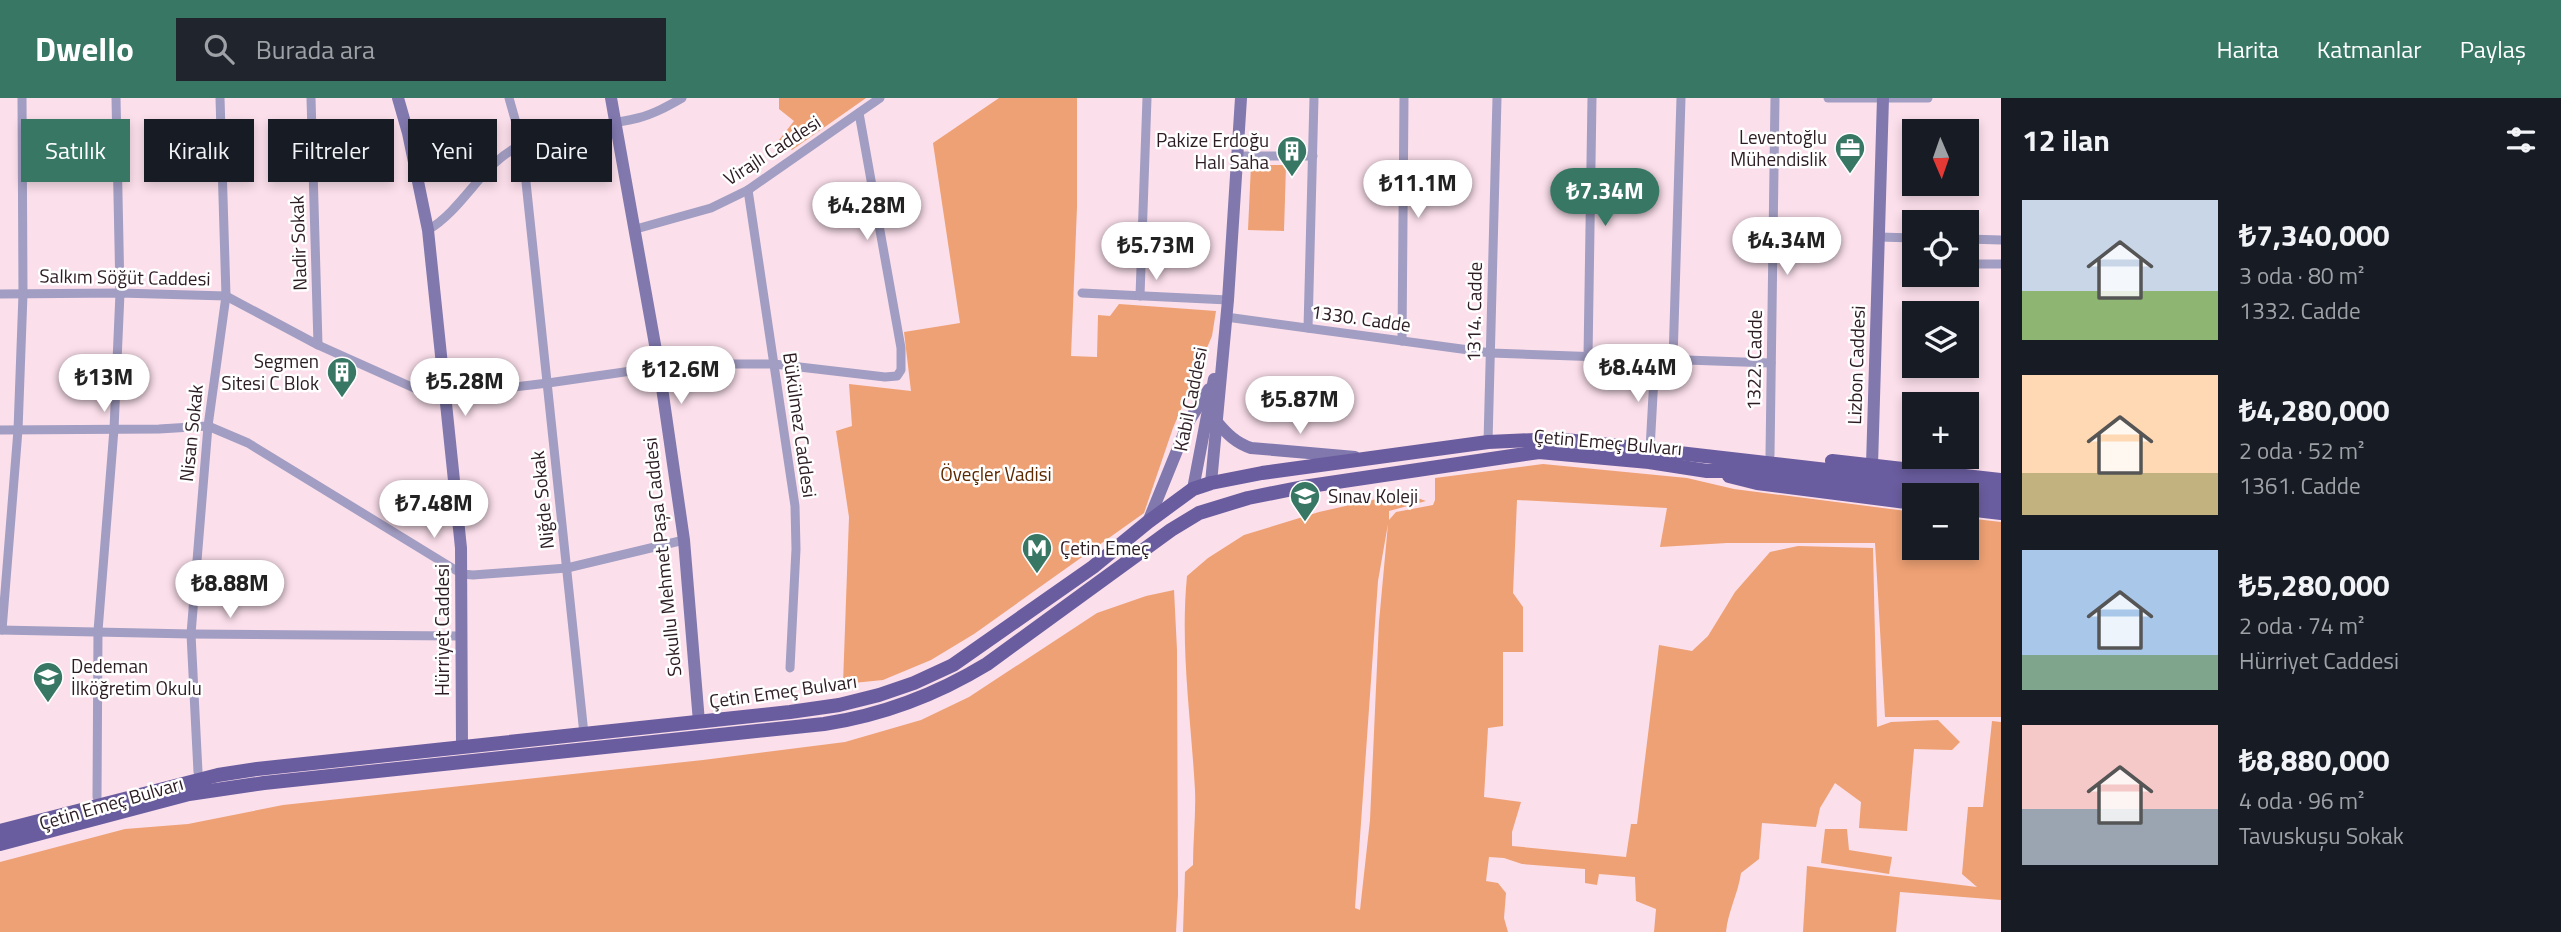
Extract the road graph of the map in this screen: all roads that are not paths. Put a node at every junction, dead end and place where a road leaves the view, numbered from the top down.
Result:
1 (22, 98) edge
2 (117, 98) edge
3 (220, 98) edge
4 (311, 98) edge
5 (398, 98) edge
6 (509, 98) edge
7 (611, 98) edge
8 (682, 98) edge
9 (880, 98) edge
10 (1147, 98) edge
11 (1241, 98) edge
12 (1314, 98) edge
13 (1404, 98) edge
14 (1497, 98) edge
15 (1592, 98) edge
16 (1681, 98) edge
17 (1775, 98) edge
18 (1828, 98) edge
19 (1928, 98) edge
20 (1883, 99) edge
21 (859, 113) junction
22 (515, 119) edge
23 (616, 122) junction
24 (612, 123) edge
25 (511, 151) edge
26 (1239, 156) junction
27 (1313, 156) junction
28 (526, 182) edge
29 (748, 190) junction
30 (636, 229) junction
31 (428, 230) junction
32 (1879, 237) junction
33 (1902, 238) edge
34 (1979, 239) edge
35 (2001, 240) edge
36 (1979, 264) edge
37 (2001, 264) edge
38 (120, 293) junction
39 (1082, 293) dead end
40 (0, 294) edge
41 (23, 294) junction
42 (226, 296) junction
43 (1140, 296) junction
44 (1228, 300) junction
45 (1226, 317) junction
46 (1308, 328) junction
47 (1402, 341) junction
48 (318, 345) junction
49 (1491, 353) junction
50 (1588, 357) junction
51 (1655, 359) junction
52 (1673, 360) junction
53 (1771, 363) junction
54 (774, 364) junction
55 (659, 366) junction
56 (548, 383) junction
57 (1213, 383) junction
58 (446, 395) junction
59 (1217, 422) junction
60 (208, 426) junction
61 (114, 429) junction
62 (0, 430) edge
63 (18, 430) junction
64 (1488, 442) junction
65 (1650, 449) junction
66 (1770, 455) junction
67 (1377, 458) junction
68 (1707, 464) junction
69 (1872, 465) junction
70 (2001, 480) edge
71 (1210, 483) junction
72 (1193, 489) junction
73 (1902, 490) edge
74 (2001, 490) edge
75 (1979, 499) edge
76 (1902, 501) edge
77 (2001, 502) edge
78 (1218, 506) junction
79 (1979, 510) edge
80 (1199, 513) junction
81 (2001, 513) edge
82 (1148, 522) junction
83 (684, 540) junction
84 (566, 568) junction
85 (462, 574) junction
86 (1, 630) edge
87 (98, 631) junction
88 (191, 634) junction
89 (460, 636) junction
90 (790, 668) dead end
91 (699, 722) junction
92 (584, 734) junction
93 (700, 737) junction
94 (462, 746) junction
95 (198, 772) junction
96 (218, 775) junction
97 (231, 788) junction
98 (97, 797) junction
99 (0, 821) edge
100 (0, 831) edge
101 (0, 844) edge
102 (0, 853) edge

1 - 41 street
2 - 38 street
3 - 42 street, Nisan Sokak
4 - 48 street, Nadir Sokak
5 - 31 main road, Hürriyet Caddesi
6 - 22 street, Niğde Sokak
7 - 23 main road, Sokullu Mehmet Paşa Caddesi
8 - 23 street
9 - 21 street, Virajlı Caddesi
10 - 43 street
11 - 26 main road, Kabil Caddesi
12 - 27 street
13 - 47 street
14 - 49 street, 1314. Cadde
15 - 50 street
16 - 52 street
17 - 53 street, 1322. Cadde
18 - 20 street
19 - 20 street
20 - 32 main road, Lizbon Caddesi
21 - 29 street, Virajlı Caddesi
21 - 54 street, Salkım Söğüt Caddesi
23 - 24 street
23 - 30 main road, Sokullu Mehmet Paşa Caddesi
25 - 31 street
26 - 27 street
26 - 44 main road, Kabil Caddesi
27 - 46 street
28 - 56 street, Niğde Sokak
29 - 30 street, Virajlı Caddesi
29 - 54 street, Bükülmez Caddesi
30 - 55 main road, Sokullu Mehmet Paşa Caddesi
31 - 58 main road, Hürriyet Caddesi
32 - 33 street
32 - 69 main road, Lizbon Caddesi
34 - 35 street
36 - 37 street
38 - 41 street, Salkım Söğüt Caddesi
38 - 42 street, Salkım Söğüt Caddesi
38 - 61 street
39 - 43 street
40 - 41 street, Salkım Söğüt Caddesi
41 - 63 street
42 - 48 street, Salkım Söğüt Caddesi
42 - 60 street, Nisan Sokak
43 - 44 street
44 - 45 main road, Kabil Caddesi
45 - 46 street, 1330. Cadde
45 - 57 main road, Kabil Caddesi
45 - 59 main road, Kabil Caddesi
46 - 47 street, 1330. Cadde
47 - 49 street, 1330. Cadde
48 - 58 street, Salkım Söğüt Caddesi
49 - 50 street, 1330. Cadde
49 - 64 street, 1314. Cadde
50 - 51 street, 1330. Cadde
51 - 52 street, 1330. Cadde
51 - 65 street
52 - 53 street, 1330. Cadde
53 - 66 street, 1322. Cadde
54 - 55 street, Salkım Söğüt Caddesi
54 - 90 street, Bükülmez Caddesi
55 - 56 street, Salkım Söğüt Caddesi
55 - 83 main road, Sokullu Mehmet Paşa Caddesi
56 - 58 street, Salkım Söğüt Caddesi
56 - 84 street, Niğde Sokak
57 - 72 main road, Kabil Caddesi
57 - 82 main road
58 - 85 main road, Hürriyet Caddesi
59 - 67 main road
59 - 71 main road, Kabil Caddesi
60 - 61 street
60 - 85 street
60 - 88 street, Nisan Sokak
61 - 63 street
61 - 87 street
62 - 63 street
63 - 86 street
64 - 65 main road, Çetin Emeç Bulvarı
64 - 67 main road, Çetin Emeç Bulvarı
65 - 68 main road, Çetin Emeç Bulvarı
66 - 68 main road, Çetin Emeç Bulvarı
66 - 69 main road, Çetin Emeç Bulvarı
67 - 71 main road, Çetin Emeç Bulvarı
68 - 73 main road, Çetin Emeç Bulvarı
68 - 74 main road, Çetin Emeç Bulvarı
68 - 76 main road, Çetin Emeç Bulvarı
68 - 78 main road, Çetin Emeç Bulvarı
69 - 70 main road, Çetin Emeç Bulvarı
71 - 72 main road, Çetin Emeç Bulvarı
71 - 78 main road
72 - 80 main road
72 - 82 main road, Çetin Emeç Bulvarı
75 - 77 main road
78 - 80 main road, Çetin Emeç Bulvarı
79 - 81 main road
80 - 93 main road, Çetin Emeç Bulvarı
82 - 91 main road, Çetin Emeç Bulvarı
83 - 84 street
83 - 91 main road, Sokullu Mehmet Paşa Caddesi
84 - 85 street
84 - 92 street, Niğde Sokak
85 - 89 main road, Hürriyet Caddesi
86 - 87 street
87 - 88 street
87 - 98 street
88 - 89 street
88 - 95 street, Nisan Sokak
89 - 94 main road, Hürriyet Caddesi
91 - 92 main road, Çetin Emeç Bulvarı
91 - 93 main road
92 - 94 main road, Çetin Emeç Bulvarı
93 - 97 main road, Çetin Emeç Bulvarı
94 - 96 main road, Çetin Emeç Bulvarı
95 - 96 main road, Çetin Emeç Bulvarı
95 - 98 main road, Çetin Emeç Bulvarı
96 - 100 main road, Çetin Emeç Bulvarı
97 - 101 main road, Çetin Emeç Bulvarı
97 - 102 main road, Çetin Emeç Bulvarı
98 - 99 main road, Çetin Emeç Bulvarı

